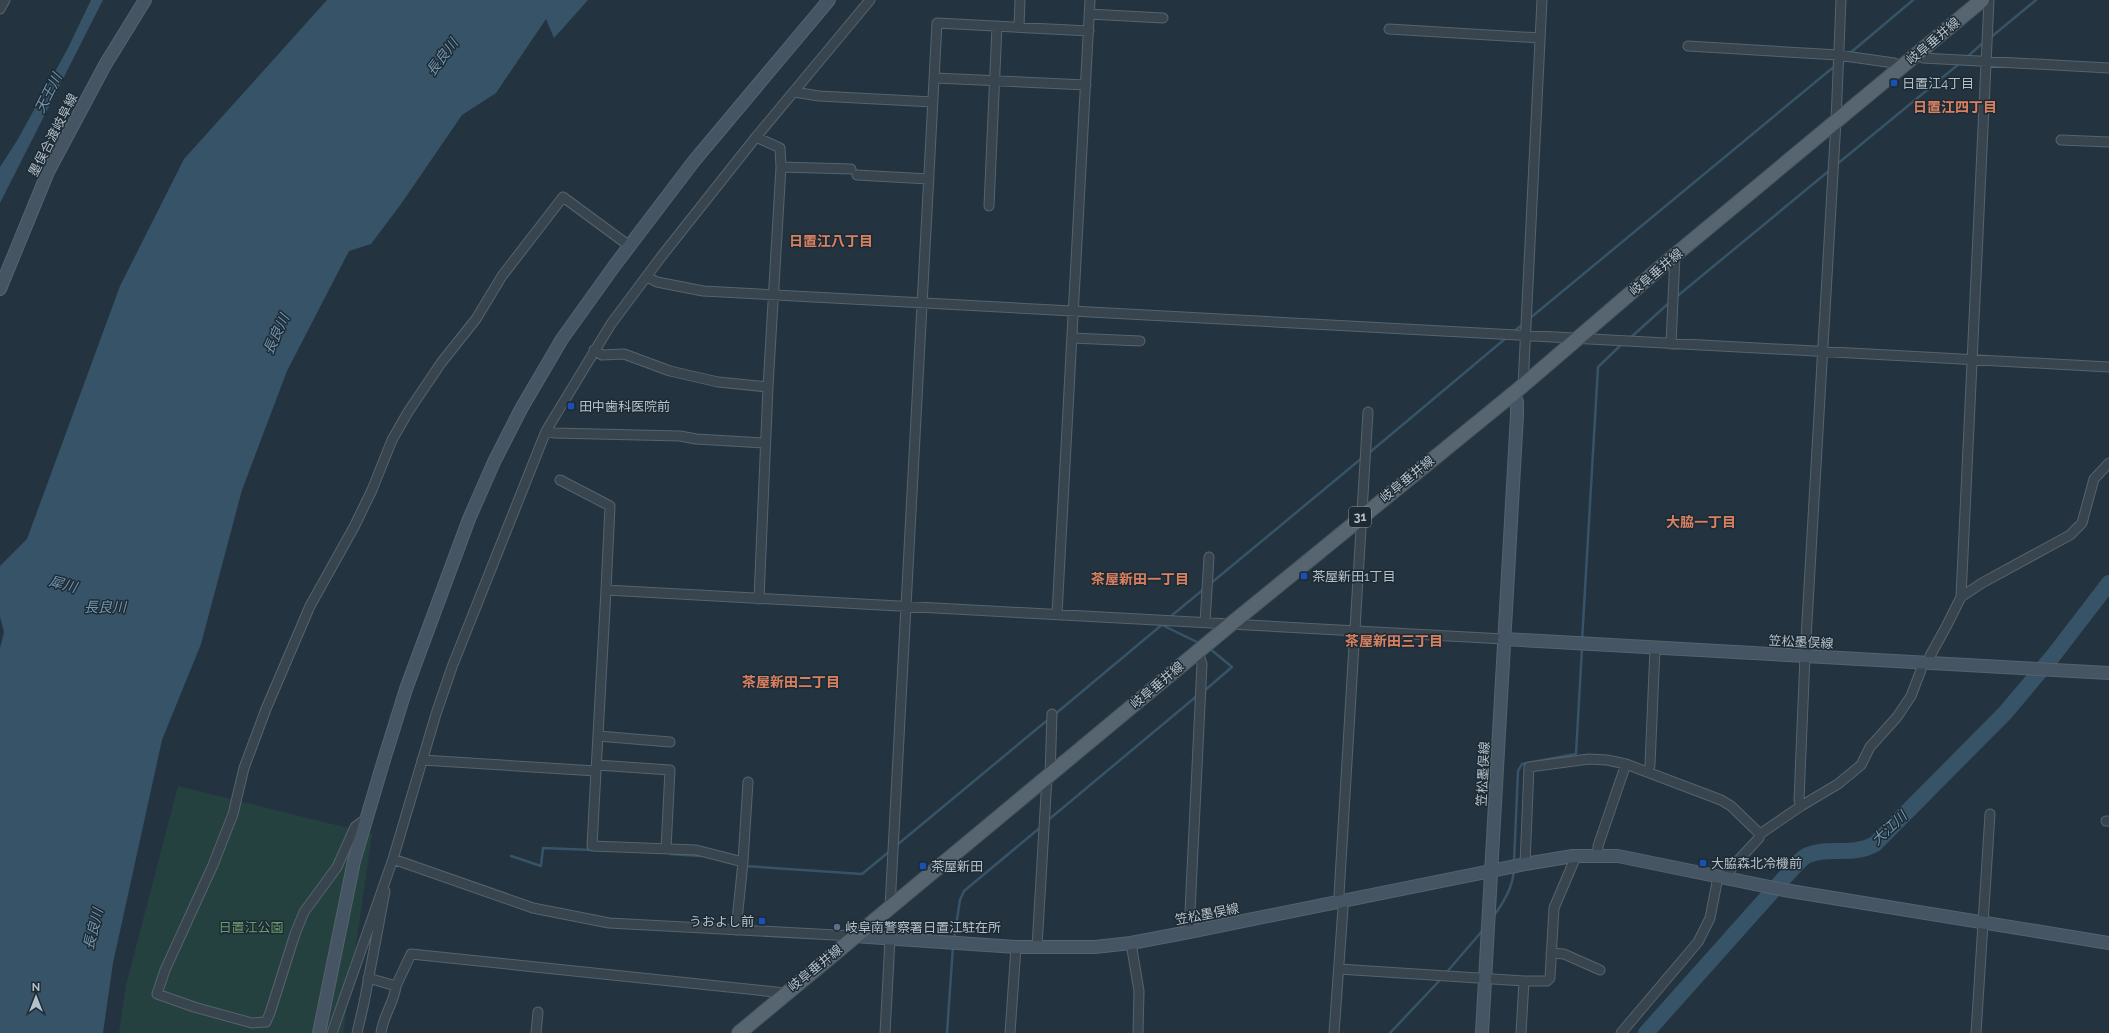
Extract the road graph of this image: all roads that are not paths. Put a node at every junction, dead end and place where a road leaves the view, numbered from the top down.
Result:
1 (4, 0) edge
2 (145, 0) edge
3 (829, 0) edge
4 (870, 0) edge
5 (1020, 0) edge
6 (1090, 0) edge
7 (1542, 0) edge
8 (1841, 0) edge
9 (1982, 0) edge
10 (1989, 0) edge
11 (0, 8) edge
12 (1089, 14) junction
13 (1163, 18) dead end
14 (998, 26) junction
15 (1019, 27) junction
16 (1389, 29) dead end
17 (1089, 31) junction
18 (1540, 38) junction
19 (1688, 46) dead end
20 (1838, 54) junction
21 (1916, 55) junction
22 (1988, 61) junction
23 (1902, 67) junction
24 (2109, 68) edge
25 (935, 78) junction
26 (996, 81) junction
27 (1086, 85) junction
28 (794, 92) junction
29 (933, 102) junction
30 (1836, 121) junction
31 (756, 137) junction
32 (2061, 140) dead end
33 (2109, 142) edge
34 (781, 167) junction
35 (929, 179) junction
36 (989, 206) dead end
37 (624, 242) dead end
38 (1675, 255) junction
39 (647, 277) junction
40 (0, 289) edge
41 (774, 294) junction
42 (923, 302) junction
43 (1073, 312) junction
44 (1524, 335) junction
45 (1072, 338) junction
46 (1577, 339) junction
47 (1140, 341) dead end
48 (1671, 344) junction
49 (594, 350) junction
50 (1823, 352) junction
51 (1971, 360) junction
52 (2109, 367) edge
53 (768, 387) junction
54 (1519, 390) junction
55 (1368, 412) dead end
56 (546, 431) junction
57 (765, 443) junction
58 (2109, 463) edge
59 (560, 480) dead end
60 (1362, 515) junction
61 (1209, 557) dead end
62 (606, 590) junction
63 (1961, 597) junction
64 (759, 599) junction
65 (906, 606) junction
66 (1057, 614) junction
67 (1205, 622) junction
68 (1231, 624) junction
69 (1353, 630) junction
70 (1504, 640) junction
71 (1655, 648) junction
72 (1198, 650) junction
73 (1805, 656) junction
74 (1925, 663) junction
75 (2109, 673) edge
76 (1052, 714) dead end
77 (598, 736) junction
78 (670, 742) dead end
79 (422, 760) junction
80 (1626, 764) junction
81 (596, 768) junction
82 (1648, 772) junction
83 (1048, 776) junction
84 (748, 782) dead end
85 (1800, 806) junction
86 (1990, 814) dead end
87 (367, 818) junction
88 (1760, 834) junction
89 (666, 849) junction
90 (1598, 854) junction
91 (1573, 856) junction
92 (393, 859) junction
93 (743, 862) junction
94 (1525, 864) junction
95 (1492, 871) junction
96 (1722, 878) junction
97 (385, 882) junction
98 (1341, 902) junction
99 (890, 907) junction
100 (1983, 924) junction
101 (736, 930) junction
102 (1188, 932) junction
103 (854, 936) junction
104 (890, 939) junction
105 (1130, 943) junction
106 (2109, 943) edge
107 (1016, 947) junction
108 (1037, 947) junction
109 (1551, 954) junction
110 (1339, 969) junction
111 (1600, 970) dead end
112 (1485, 977) junction
113 (368, 978) junction
114 (1524, 981) junction
115 (396, 986) junction
116 (785, 993) junction
117 (538, 1012) dead end
118 (319, 1033) edge
119 (332, 1033) edge
120 (357, 1033) edge
121 (381, 1033) edge
122 (536, 1033) edge
123 (739, 1033) edge
124 (885, 1033) edge
125 (1010, 1033) edge
126 (1138, 1033) edge
127 (1334, 1033) edge
128 (1482, 1033) edge
129 (1521, 1033) edge
130 (1621, 1033) edge
131 (1976, 1033) edge

1 - 11 street
2 - 40 street, 墨俣合渡岐阜線
3 - 87 street
4 - 28 street
5 - 15 street
6 - 12 street
7 - 18 street
8 - 20 street
9 - 21 main road, 岐阜垂井線 / 31
10 - 22 street
12 - 13 street
12 - 17 street
14 - 15 street
14 - 25 street
14 - 26 street
15 - 17 street
16 - 18 street
17 - 27 street
18 - 44 street
19 - 20 street
20 - 23 street
20 - 30 street
21 - 22 street
21 - 23 main road, 岐阜垂井線 / 31
22 - 24 street
22 - 51 street
23 - 30 main road, 岐阜垂井線 / 31
25 - 26 street
25 - 29 street
26 - 27 street
26 - 36 street
27 - 43 street
28 - 29 street
28 - 31 street
29 - 35 street
30 - 38 main road, 岐阜垂井線 / 31
30 - 50 street
31 - 34 street
31 - 39 street
32 - 33 street
34 - 35 street
34 - 41 street
35 - 42 street
37 - 87 street
38 - 46 main road, 岐阜垂井線 / 31
38 - 48 street
39 - 41 street
39 - 49 street
41 - 42 street
41 - 53 street
42 - 43 street
42 - 65 street
43 - 44 street
43 - 45 street
44 - 46 street
44 - 54 street
45 - 47 street
45 - 66 street
46 - 48 street
46 - 54 main road, 岐阜垂井線 / 31
48 - 50 street
49 - 53 street
49 - 56 street
50 - 51 street
50 - 73 street
51 - 52 street
51 - 63 street
53 - 57 street
54 - 60 main road, 岐阜垂井線 / 31
54 - 70 street
55 - 60 street
56 - 57 street
56 - 79 street
57 - 64 street
58 - 63 street
59 - 62 street
60 - 68 main road, 岐阜垂井線 / 31
60 - 69 street
61 - 67 street
62 - 64 street
62 - 77 street
63 - 74 street
64 - 65 street
65 - 66 street
65 - 99 street
66 - 67 street
67 - 68 street
68 - 69 street
68 - 72 main road, 岐阜垂井線 / 31
69 - 70 street
69 - 98 street
70 - 71 street, 笠松墨俣線
70 - 95 street, 笠松墨俣線
71 - 73 street, 笠松墨俣線
71 - 82 street
72 - 83 main road, 岐阜垂井線 / 31
72 - 102 street
73 - 74 street, 笠松墨俣線
73 - 85 street
74 - 75 street, 笠松墨俣線
74 - 85 street
76 - 83 street
77 - 78 street
77 - 81 street
79 - 81 street
79 - 92 street
80 - 82 street
80 - 90 street
80 - 94 street
81 - 89 street
81 - 89 street
82 - 88 street
83 - 99 main road, 岐阜垂井線 / 31
83 - 108 street
84 - 93 street
85 - 88 street
86 - 100 street
87 - 118 street
88 - 96 street
89 - 93 street
90 - 91 street
90 - 96 street
91 - 94 street
91 - 109 street
92 - 97 street
92 - 101 street
93 - 101 street
94 - 95 street
95 - 98 street, 笠松墨俣線
95 - 112 street
96 - 100 street
96 - 130 street
97 - 113 street
97 - 119 street
98 - 102 street, 笠松墨俣線
98 - 110 street
99 - 103 main road, 岐阜垂井線 / 31
100 - 106 street
100 - 131 street
101 - 103 street
102 - 105 street, 笠松墨俣線
103 - 104 street, 笠松墨俣線
103 - 116 main road, 岐阜垂井線 / 31
104 - 107 street, 笠松墨俣線
104 - 124 street
105 - 108 street, 笠松墨俣線
105 - 126 street
107 - 108 street, 笠松墨俣線
107 - 125 street
109 - 111 street
109 - 114 street
110 - 112 street
110 - 127 street
112 - 114 street
112 - 128 street
113 - 115 street
113 - 120 street
114 - 129 street
115 - 116 street
115 - 121 street
116 - 123 main road, 岐阜垂井線 / 31
117 - 122 street

